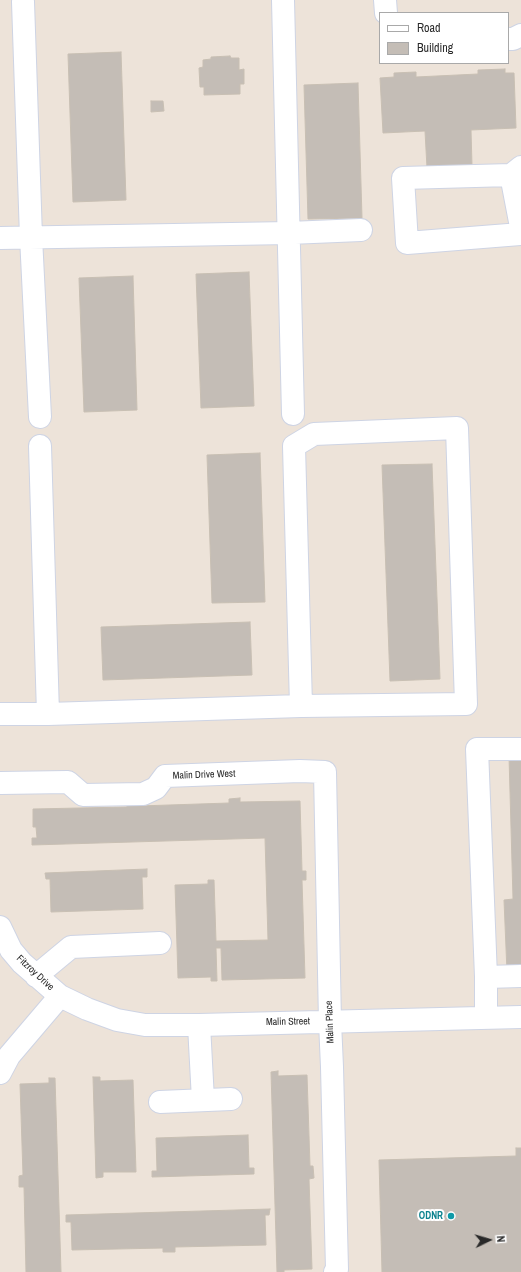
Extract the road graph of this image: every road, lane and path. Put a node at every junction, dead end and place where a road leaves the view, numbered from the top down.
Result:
1 (283, 0) edge
2 (385, 0) edge
3 (23, 2) dead end
4 (386, 12) edge
5 (521, 35) edge
6 (509, 39) edge
7 (516, 171) edge
8 (521, 228) edge
9 (361, 230) dead end
10 (289, 233) junction
11 (521, 234) edge
12 (31, 237) junction
13 (0, 238) edge
14 (293, 414) dead end
15 (40, 417) dead end
16 (40, 446) dead end
17 (301, 706) junction
18 (0, 714) edge
19 (48, 714) junction
20 (521, 749) edge
21 (325, 772) joint
22 (0, 783) edge
23 (0, 927) edge
24 (160, 943) dead end
25 (6, 954) edge
26 (36, 976) junction
27 (521, 976) edge
28 (486, 977) junction
29 (60, 996) junction
30 (521, 1017) edge
31 (486, 1018) junction
32 (330, 1022) junction
33 (199, 1025) junction
34 (0, 1073) edge
35 (231, 1099) dead end
36 (203, 1100) junction
37 (160, 1102) dead end
38 (335, 1272) edge

1 - 10 street
2 - 4 street
3 - 12 street
5 - 6 street
7 - 8 street
7 - 11 street
9 - 10 street
10 - 12 street
10 - 14 street
12 - 13 street
12 - 15 street
16 - 19 street
17 - 17 street
17 - 19 street
18 - 19 street
20 - 28 street
21 - 22 street, Malin Drive West
21 - 32 street, Malin Place
23 - 25 street, Fitzroy Drive
24 - 26 street
25 - 26 street, Fitzroy Drive
26 - 29 street, Fitzroy Drive
27 - 28 street
28 - 31 street
29 - 33 street, Malin Street
29 - 34 street
30 - 31 street, Malin Street
31 - 32 street, Malin Street
32 - 33 street, Malin Street
32 - 38 street, Malin Place
33 - 36 street
35 - 36 street
36 - 37 street

